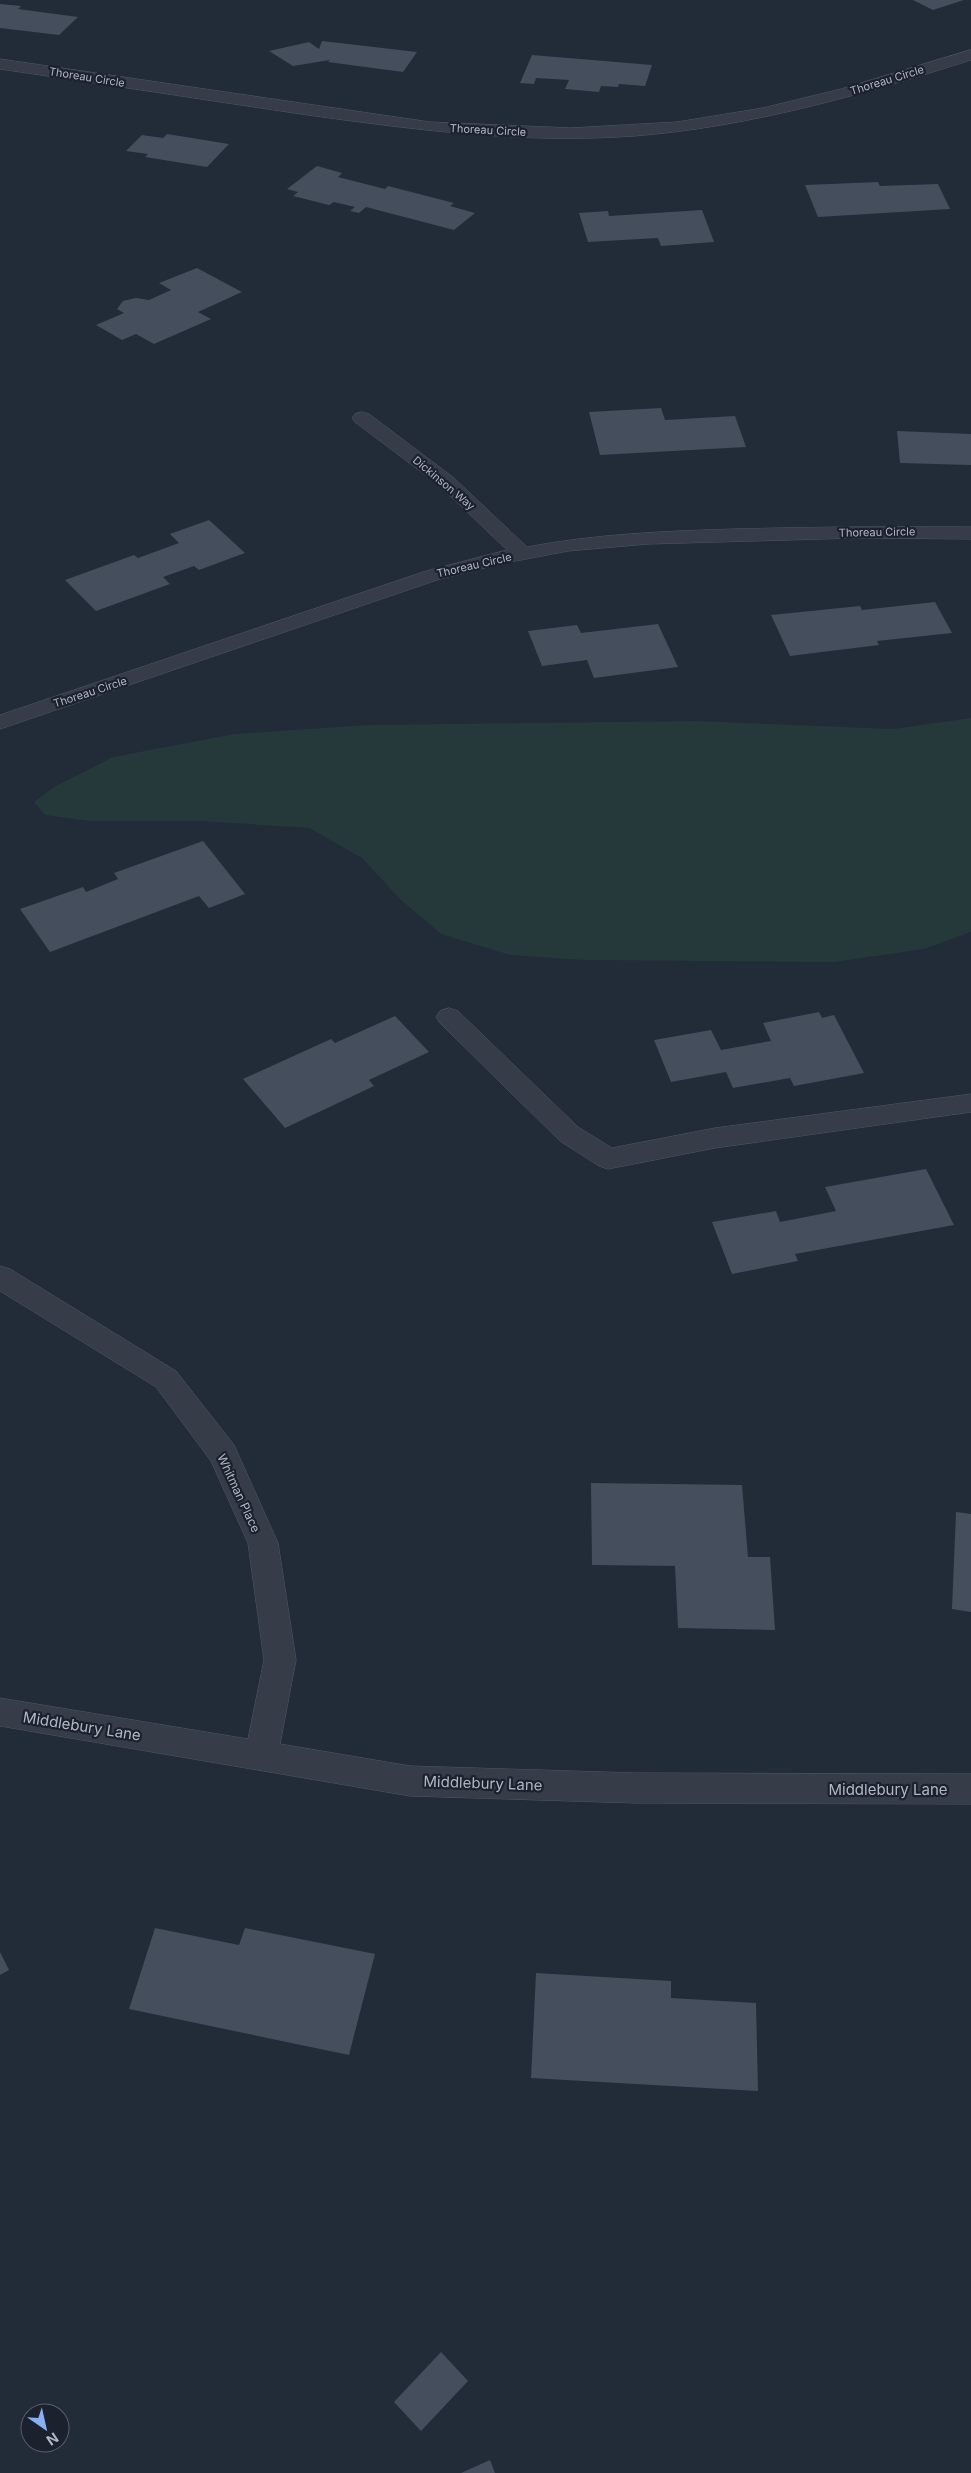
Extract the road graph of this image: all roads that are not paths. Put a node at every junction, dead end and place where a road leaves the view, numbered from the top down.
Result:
1 (971, 55) edge
2 (0, 64) edge
3 (362, 418) dead end
4 (971, 532) edge
5 (523, 554) junction
6 (0, 722) edge
7 (449, 1017) dead end
8 (971, 1103) edge
9 (0, 1277) edge
10 (0, 1712) edge
11 (260, 1754) junction
12 (971, 1789) edge

1 - 2 street, Thoreau Circle
3 - 5 street, Dickinson Way
4 - 5 street, Thoreau Circle
5 - 6 street, Thoreau Circle
7 - 8 street
9 - 11 street, Whitman Place
10 - 11 street, Middlebury Lane
11 - 12 street, Middlebury Lane

